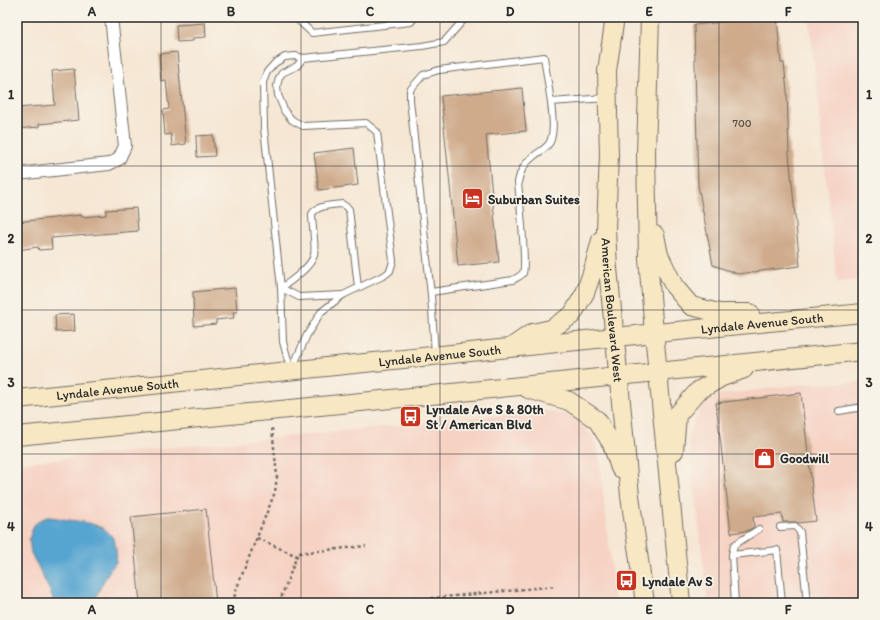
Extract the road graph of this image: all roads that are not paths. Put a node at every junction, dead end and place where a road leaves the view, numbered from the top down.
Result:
1 (111, 17) edge
2 (295, 17) edge
3 (415, 17) edge
4 (466, 17) edge
5 (615, 17) edge
6 (650, 17) edge
7 (303, 58) junction
8 (608, 98) junction
9 (551, 102) junction
10 (17, 174) edge
11 (647, 204) junction
12 (606, 218) junction
13 (358, 287) junction
14 (281, 288) junction
15 (431, 292) junction
16 (343, 295) junction
17 (863, 313) edge
18 (786, 320) junction
19 (654, 333) junction
20 (615, 337) junction
21 (510, 348) junction
22 (862, 351) edge
23 (435, 356) junction
24 (762, 362) junction
25 (863, 370) edge
26 (291, 371) junction
27 (658, 372) junction
28 (619, 376) junction
29 (520, 386) junction
30 (17, 399) edge
31 (863, 407) edge
32 (839, 411) dead end
33 (17, 436) edge
34 (670, 491) junction
35 (630, 496) junction
36 (780, 527) dead end
37 (759, 529) dead end
38 (732, 555) junction
39 (645, 603) edge
40 (681, 603) edge
41 (735, 603) edge
42 (782, 603) edge
43 (807, 603) edge

1 - 10 street
2 - 3 lane
4 - 7 lane
5 - 8 main road, American Boulevard West
6 - 11 main road
7 - 13 lane
7 - 14 lane
8 - 9 lane
8 - 12 main road, American Boulevard West
9 - 15 lane
9 - 15 lane
11 - 18 main road
11 - 19 main road
12 - 20 main road, American Boulevard West
12 - 21 main road
13 - 14 lane
13 - 16 lane
14 - 16 lane
14 - 26 lane
15 - 23 lane
16 - 26 lane
17 - 18 main road, Lyndale Avenue South
18 - 19 main road, Lyndale Avenue South
19 - 20 main road, Lyndale Avenue South
19 - 27 main road
20 - 21 main road, Lyndale Avenue South
20 - 28 main road, American Boulevard West
21 - 23 main road, Lyndale Avenue South
22 - 24 main road
22 - 25 lane
23 - 26 main road, Lyndale Avenue South
24 - 27 main road
24 - 34 main road
26 - 30 main road, Lyndale Avenue South
27 - 28 main road
27 - 34 main road
28 - 29 main road
28 - 35 main road, American Boulevard West
29 - 33 main road
29 - 35 main road
31 - 32 lane
34 - 40 main road
35 - 39 main road, American Boulevard West
36 - 43 lane
37 - 38 lane
38 - 41 lane
38 - 42 lane

